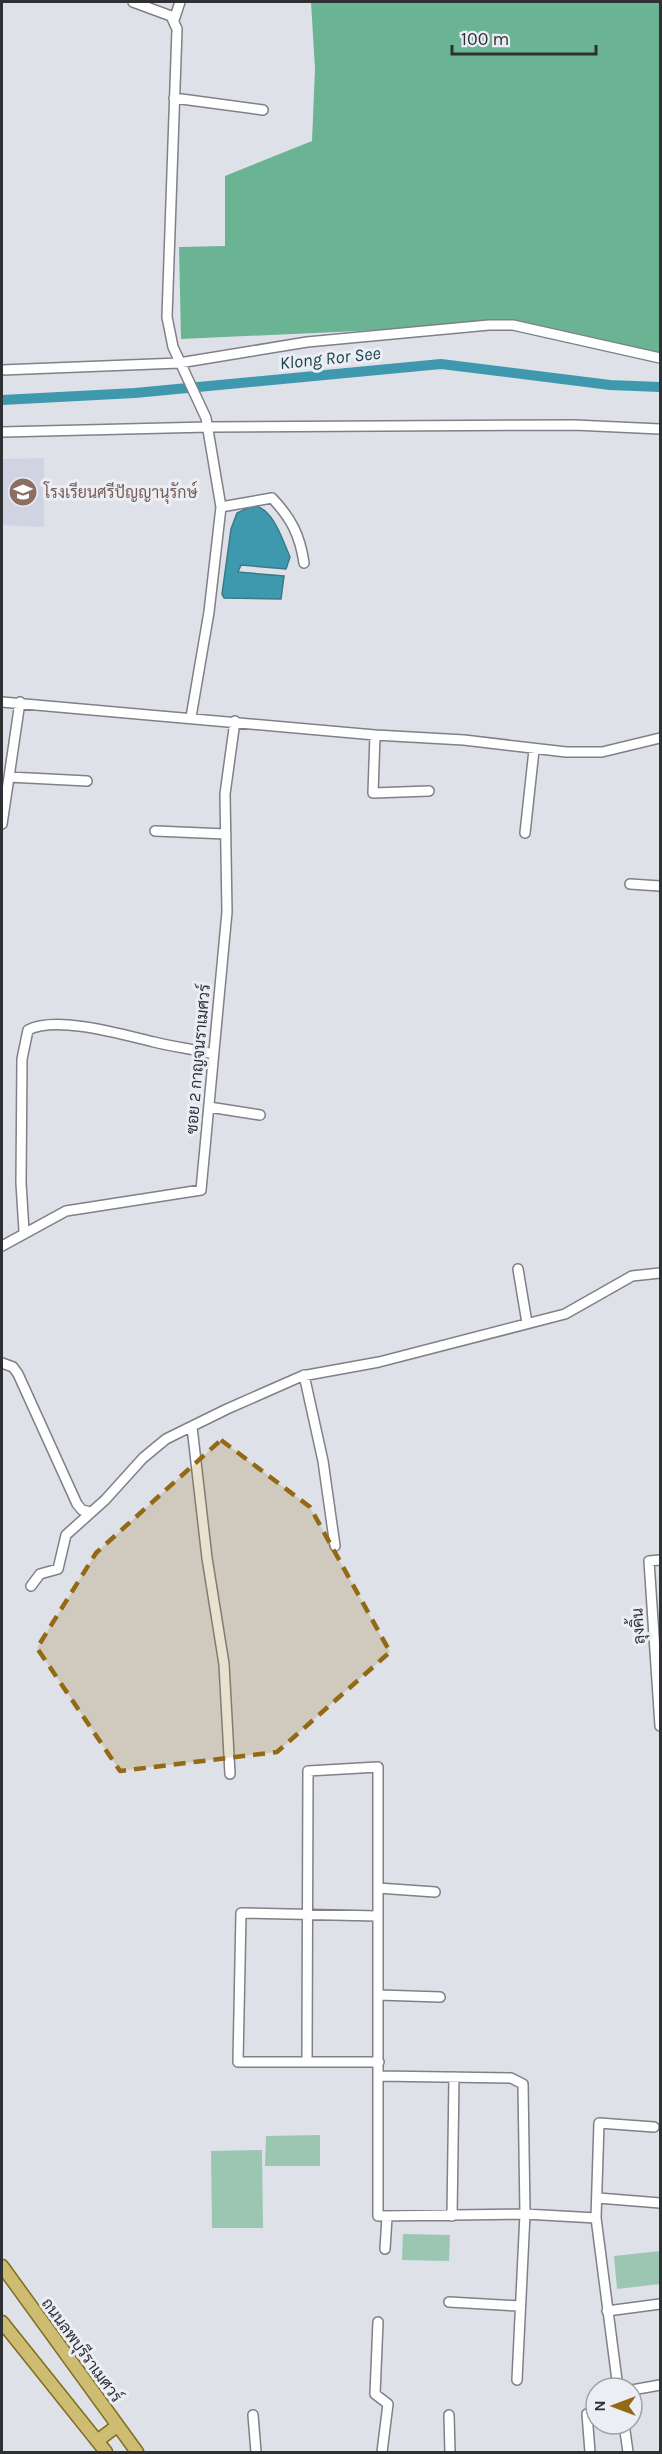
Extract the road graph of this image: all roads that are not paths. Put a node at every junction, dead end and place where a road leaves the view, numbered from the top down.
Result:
1 (133, 2) edge
2 (180, 2) edge
3 (174, 20) junction
4 (174, 98) junction
5 (263, 111) dead end
6 (660, 358) edge
7 (181, 366) junction
8 (2, 370) edge
9 (207, 423) junction
10 (660, 429) edge
11 (2, 432) edge
12 (221, 507) junction
13 (304, 562) dead end
14 (2, 702) edge
15 (20, 702) junction
16 (191, 717) junction
17 (235, 721) junction
18 (375, 735) junction
19 (660, 738) edge
20 (534, 750) junction
21 (9, 777) junction
22 (87, 781) dead end
23 (429, 791) dead end
24 (2, 824) edge
25 (154, 831) dead end
26 (525, 833) dead end
27 (226, 834) junction
28 (630, 884) dead end
29 (660, 886) edge
30 (213, 1054) junction
31 (209, 1107) junction
32 (260, 1115) dead end
33 (24, 1231) junction
34 (2, 1246) edge
35 (518, 1269) dead end
36 (660, 1273) edge
37 (527, 1323) junction
38 (2, 1363) edge
39 (304, 1376) junction
40 (192, 1427) junction
41 (91, 1512) junction
42 (335, 1546) dead end
43 (660, 1560) edge
44 (31, 1586) dead end
45 (659, 1701) edge
46 (660, 1726) edge
47 (230, 1774) dead end
48 (378, 1888) junction
49 (435, 1892) dead end
50 (306, 1915) junction
51 (378, 1916) junction
52 (379, 1995) junction
53 (440, 1997) dead end
54 (307, 2062) junction
55 (379, 2062) junction
56 (379, 2076) junction
57 (454, 2076) junction
58 (654, 2127) dead end
59 (598, 2198) junction
60 (660, 2202) edge
61 (525, 2214) junction
62 (452, 2216) junction
63 (387, 2217) junction
64 (596, 2218) junction
65 (385, 2249) dead end
66 (2, 2266) edge
67 (449, 2302) dead end
68 (660, 2304) edge
69 (519, 2306) junction
70 (607, 2311) junction
71 (2, 2322) edge
72 (378, 2322) dead end
73 (616, 2376) edge
74 (517, 2380) dead end
75 (660, 2385) edge
76 (644, 2388) edge
77 (253, 2415) dead end
78 (449, 2415) dead end
79 (117, 2426) junction
80 (589, 2436) edge
81 (626, 2436) edge
82 (98, 2441) junction
83 (106, 2452) edge
84 (137, 2452) edge
85 (256, 2452) edge
86 (382, 2452) edge
87 (450, 2452) edge
88 (590, 2452) edge
89 (628, 2452) edge

1 - 3 street
2 - 3 street
3 - 4 street
4 - 5 street
4 - 7 street
6 - 7 street
7 - 8 street
7 - 9 street
9 - 10 street
9 - 11 street
9 - 12 street
12 - 13 street
12 - 16 street
14 - 15 street
15 - 16 street
15 - 21 street
16 - 17 street
17 - 18 street
17 - 27 street, ซอย 2 กาญจนราเมศวร์
18 - 20 street
18 - 23 street
19 - 20 street
20 - 26 street
21 - 22 street
21 - 24 street
25 - 27 street
27 - 30 street, ซอย 2 กาญจนราเมศวร์
28 - 29 street
30 - 31 street, ซอย 2 กาญจนราเมศวร์
30 - 33 street
31 - 32 street
31 - 33 street, ซอย 2 กาญจนราเมศวร์
33 - 34 street, ซอย 2 กาญจนราเมศวร์
35 - 37 street
36 - 37 street
37 - 39 street
38 - 41 street
39 - 40 street
39 - 42 street
40 - 41 street
40 - 47 street
41 - 44 street
43 - 45 street, ลุงคิ้น
45 - 46 street, ลุงคิ้น
48 - 49 street
48 - 50 street
48 - 51 street
50 - 51 street
50 - 54 street
50 - 54 street
51 - 52 street
52 - 53 street
52 - 55 street
54 - 55 street
55 - 56 street
56 - 57 street
56 - 63 street
57 - 61 street
57 - 62 street
58 - 59 street
59 - 60 street
59 - 64 street
61 - 62 street
61 - 64 street
61 - 69 street
62 - 63 street
63 - 65 street
64 - 70 street
66 - 79 main road, ถนนลพบุรีราเมศวร์
67 - 69 street
68 - 70 street
69 - 74 street
70 - 73 street
71 - 82 main road
72 - 86 street
75 - 76 street
77 - 85 street
78 - 87 street
79 - 82 main road
79 - 84 main road, ถนนลพบุรีราเมศวร์
80 - 88 street
81 - 89 street
82 - 83 main road

